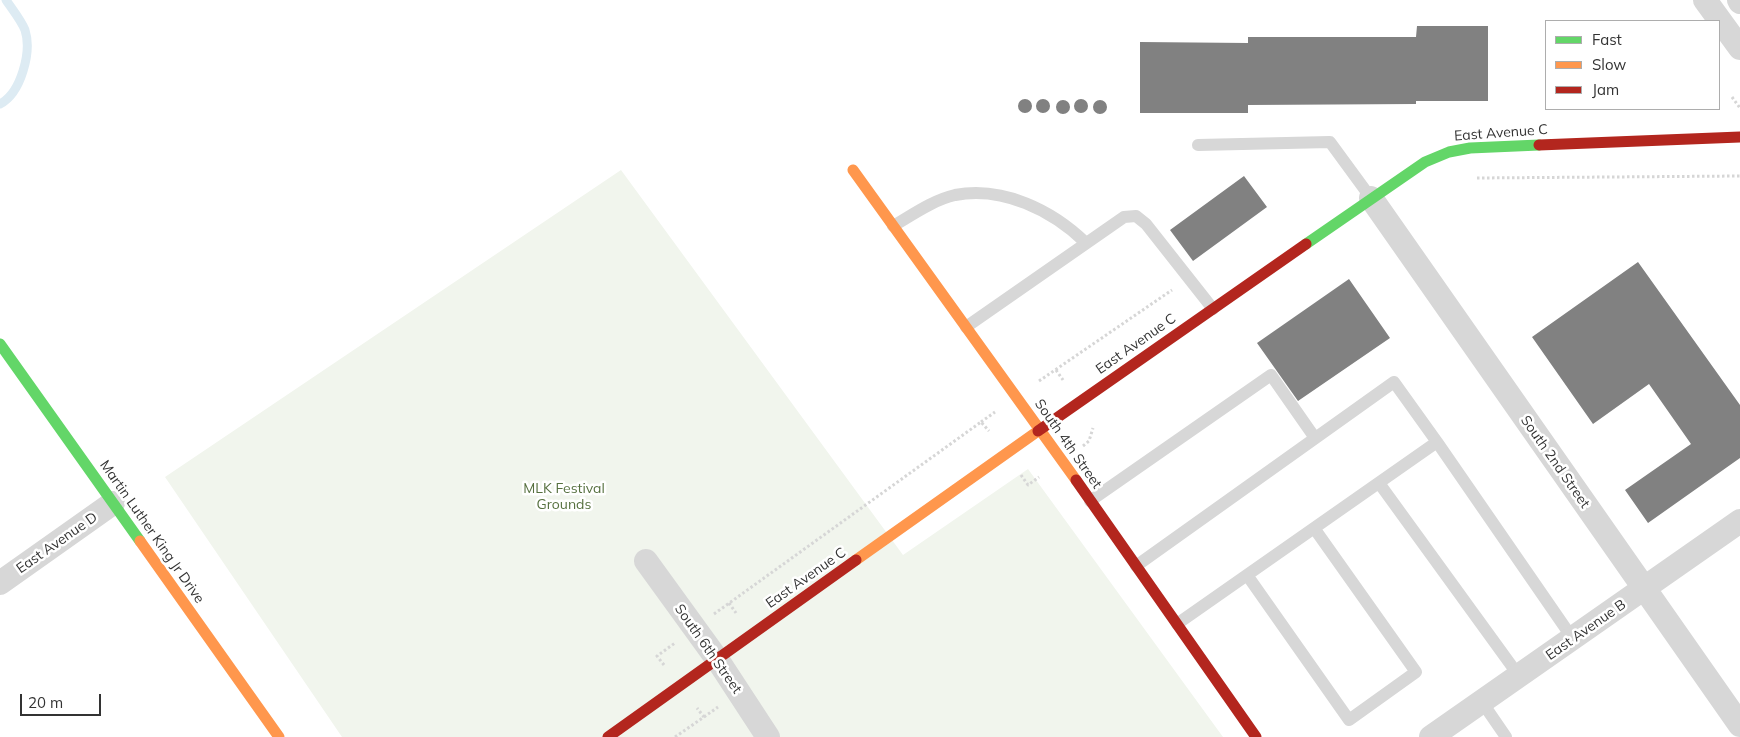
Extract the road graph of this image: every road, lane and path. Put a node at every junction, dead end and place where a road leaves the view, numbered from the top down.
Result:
1 (1706, 0) edge
2 (1740, 48) edge
3 (1732, 97) dead end
4 (1740, 108) edge
5 (1740, 136) edge
6 (1198, 145) dead end
7 (853, 170) dead end
8 (1740, 176) edge
9 (1468, 177) dead end
10 (1371, 198) junction
11 (893, 226) junction
12 (1086, 244) junction
13 (1189, 279) junction
14 (1213, 309) junction
15 (966, 326) junction
16 (0, 344) edge
17 (1056, 370) junction
18 (1048, 375) dead end
19 (1059, 376) dead end
20 (990, 416) dead end
21 (981, 422) junction
22 (1040, 430) junction
23 (991, 434) dead end
24 (1315, 438) junction
25 (1437, 442) junction
26 (1020, 474) dead end
27 (1035, 480) dead end
28 (1379, 483) junction
29 (1090, 501) junction
30 (113, 503) junction
31 (1740, 521) edge
32 (1314, 528) junction
33 (646, 561) dead end
34 (1136, 566) junction
35 (1247, 575) junction
36 (0, 583) edge
37 (1644, 590) junction
38 (729, 603) junction
39 (717, 612) dead end
40 (738, 616) dead end
41 (1177, 624) junction
42 (1573, 639) junction
43 (669, 648) dead end
44 (717, 660) junction
45 (665, 666) dead end
46 (1519, 676) junction
47 (1482, 702) junction
48 (695, 705) dead end
49 (716, 708) dead end
50 (704, 717) junction
51 (1740, 725) edge
52 (279, 737) edge
53 (608, 737) edge
54 (675, 737) edge
55 (768, 737) edge
56 (1256, 737) edge
57 (1431, 737) edge
58 (1506, 737) edge

1 - 2 street
3 - 4 path
5 - 10 street, East Avenue C
6 - 10 lane
7 - 11 street, South 4th Street
8 - 9 path
10 - 14 street, East Avenue C
10 - 37 street, South 2nd Street
11 - 12 lane
11 - 15 street, South 4th Street
12 - 13 lane
12 - 15 lane
13 - 14 lane
13 - 17 path
14 - 22 street, East Avenue C
15 - 22 street, South 4th Street
16 - 30 street, Martin Luther King Jr Drive
17 - 18 path
17 - 19 path
20 - 21 path
21 - 23 path
21 - 38 path
22 - 29 street, South 4th Street
22 - 44 street, East Avenue C
24 - 25 lane
24 - 29 lane
24 - 34 lane
25 - 28 lane
25 - 42 lane
26 - 27 path
28 - 32 lane
28 - 46 lane
29 - 34 street, South 4th Street
30 - 36 street, East Avenue D
30 - 52 street, Martin Luther King Jr Drive
31 - 37 street, East Avenue B
32 - 35 lane
32 - 35 lane
33 - 44 street, South 6th Street
34 - 41 street, South 4th Street
35 - 41 lane
37 - 42 street, East Avenue B
37 - 51 street, South 2nd Street
38 - 39 path
38 - 40 path
41 - 56 street, South 4th Street
42 - 46 street, East Avenue B
43 - 45 path
44 - 53 street, East Avenue C
44 - 55 street, South 6th Street
46 - 47 street, East Avenue B
47 - 57 street, East Avenue B
47 - 58 lane
48 - 50 path
49 - 50 path
50 - 54 path

